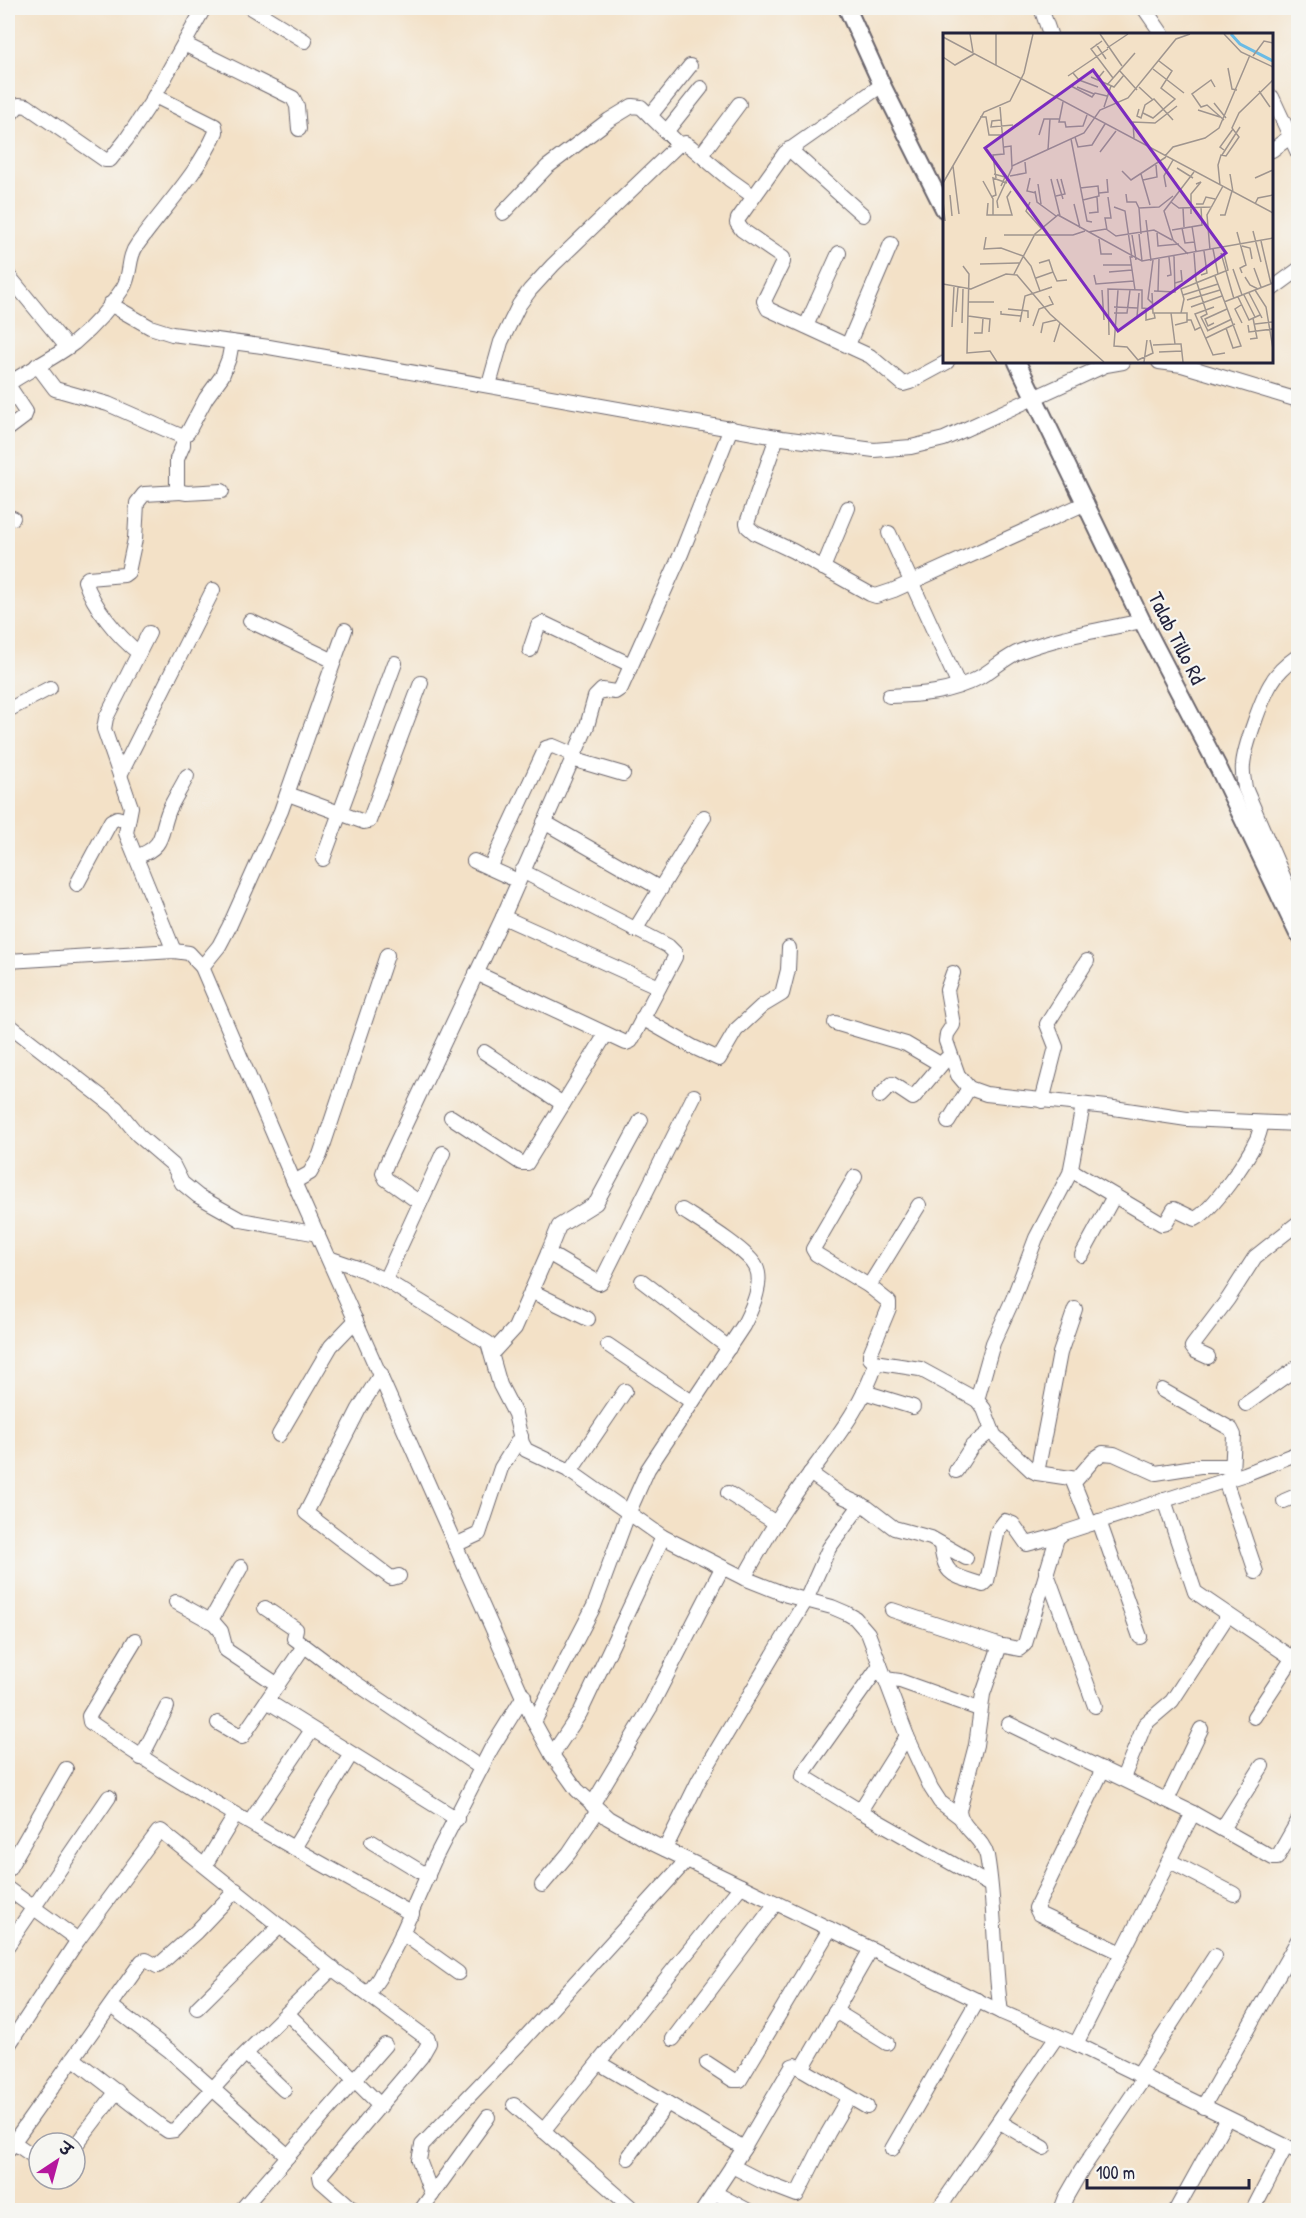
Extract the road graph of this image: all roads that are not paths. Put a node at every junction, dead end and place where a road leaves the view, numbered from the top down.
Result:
1 (204, 8) edge
2 (251, 8) edge
3 (847, 8) edge
4 (1041, 8) edge
5 (1144, 8) edge
6 (1050, 33) edge
7 (1161, 33) edge
8 (305, 41) dead end
9 (184, 44) junction
10 (690, 66) dead end
11 (882, 85) junction
12 (701, 88) dead end
13 (155, 96) junction
14 (1273, 99) edge
15 (739, 104) dead end
16 (650, 116) junction
17 (8, 117) edge
18 (299, 129) dead end
19 (666, 132) junction
20 (1290, 136) junction
21 (680, 145) junction
22 (789, 149) junction
23 (1273, 149) edge
24 (1299, 153) edge
25 (701, 155) junction
26 (753, 196) junction
27 (943, 205) edge
28 (503, 213) dead end
29 (863, 215) dead end
30 (891, 244) dead end
31 (839, 253) dead end
32 (1299, 270) edge
33 (8, 275) edge
34 (1273, 288) edge
35 (110, 304) junction
36 (806, 326) junction
37 (232, 342) junction
38 (848, 345) junction
39 (67, 347) junction
40 (945, 363) edge
41 (1017, 363) edge
42 (1117, 363) edge
43 (1183, 363) edge
44 (37, 365) junction
45 (8, 384) edge
46 (489, 385) junction
47 (1034, 397) junction
48 (1299, 400) edge
49 (731, 428) junction
50 (8, 429) edge
51 (183, 437) junction
52 (777, 437) junction
53 (222, 491) dead end
54 (182, 492) junction
55 (1086, 503) junction
56 (849, 508) dead end
57 (889, 533) dead end
58 (823, 568) junction
59 (911, 582) junction
60 (213, 590) dead end
61 (249, 621) dead end
62 (1142, 621) junction
63 (345, 630) dead end
64 (149, 633) dead end
65 (530, 650) dead end
66 (139, 653) junction
67 (1299, 656) edge
68 (334, 661) junction
69 (395, 663) dead end
70 (632, 665) junction
71 (421, 683) dead end
72 (959, 686) junction
73 (50, 688) dead end
74 (889, 696) dead end
75 (8, 710) edge
76 (573, 757) junction
77 (622, 774) dead end
78 (120, 775) junction
79 (187, 776) dead end
80 (288, 794) junction
81 (341, 814) junction
82 (704, 817) dead end
83 (128, 821) junction
84 (544, 822) junction
85 (136, 857) junction
86 (323, 859) dead end
87 (474, 861) dead end
88 (490, 868) junction
89 (520, 876) junction
90 (77, 884) dead end
91 (661, 889) junction
92 (1299, 911) edge
93 (503, 917) junction
94 (635, 930) junction
95 (1299, 934) edge
96 (789, 948) dead end
97 (174, 951) junction
98 (387, 955) dead end
99 (8, 961) edge
100 (1087, 961) dead end
101 (202, 967) junction
102 (476, 973) junction
103 (953, 973) dead end
104 (659, 987) junction
105 (642, 1018) junction
106 (835, 1023) dead end
107 (8, 1024) edge
108 (606, 1034) junction
109 (484, 1052) dead end
110 (945, 1059) junction
111 (969, 1088) junction
112 (694, 1096) dead end
113 (880, 1096) dead end
114 (1042, 1101) junction
115 (563, 1104) junction
116 (1083, 1105) junction
117 (451, 1117) dead end
118 (641, 1120) dead end
119 (948, 1122) dead end
120 (1262, 1123) junction
121 (1299, 1124) edge
122 (443, 1153) dead end
123 (1071, 1170) junction
124 (855, 1177) dead end
125 (294, 1182) junction
126 (1114, 1196) junction
127 (420, 1203) junction
128 (919, 1205) dead end
129 (682, 1209) dead end
130 (1299, 1223) edge
131 (318, 1234) junction
132 (548, 1253) junction
133 (1082, 1255) dead end
134 (329, 1258) junction
135 (385, 1280) junction
136 (642, 1281) dead end
137 (869, 1286) junction
138 (531, 1291) junction
139 (1075, 1309) dead end
140 (588, 1319) dead end
141 (356, 1320) junction
142 (608, 1345) dead end
143 (729, 1348) junction
144 (492, 1353) junction
145 (1208, 1357) dead end
146 (876, 1363) junction
147 (1299, 1367) edge
148 (381, 1374) junction
149 (1162, 1390) dead end
150 (625, 1391) dead end
151 (864, 1392) junction
152 (977, 1400) junction
153 (692, 1402) junction
154 (1246, 1404) dead end
155 (913, 1407) dead end
156 (992, 1430) junction
157 (279, 1435) dead end
158 (521, 1436) junction
159 (1299, 1453) edge
160 (956, 1471) dead end
161 (570, 1472) junction
162 (810, 1473) junction
163 (1037, 1473) junction
164 (1231, 1473) junction
165 (1072, 1479) junction
166 (728, 1493) dead end
167 (1299, 1495) edge
168 (1164, 1500) junction
169 (1284, 1501) dead end
170 (861, 1504) junction
171 (628, 1514) junction
172 (1094, 1522) junction
173 (776, 1523) junction
174 (1060, 1535) junction
175 (663, 1537) junction
176 (941, 1544) junction
177 (455, 1545) junction
178 (966, 1558) dead end
179 (241, 1568) dead end
180 (722, 1568) junction
181 (1046, 1571) junction
182 (1256, 1572) dead end
183 (399, 1575) dead end
184 (744, 1578) junction
185 (806, 1600) junction
186 (176, 1602) dead end
187 (265, 1608) dead end
188 (892, 1610) dead end
189 (1228, 1615) junction
190 (211, 1620) junction
191 (1140, 1638) dead end
192 (135, 1640) dead end
193 (304, 1646) junction
194 (1001, 1646) junction
195 (1297, 1656) edge
196 (880, 1665) junction
197 (885, 1679) junction
198 (278, 1685) junction
199 (267, 1701) junction
200 (520, 1701) junction
201 (1095, 1706) dead end
202 (167, 1707) dead end
203 (980, 1709) junction
204 (1254, 1717) dead end
205 (534, 1722) junction
206 (218, 1723) dead end
207 (1009, 1724) dead end
208 (1201, 1729) dead end
209 (312, 1730) junction
210 (907, 1736) junction
211 (351, 1754) junction
212 (552, 1755) junction
213 (141, 1758) junction
214 (1262, 1766) dead end
215 (481, 1768) junction
216 (66, 1769) dead end
217 (1104, 1769) junction
218 (1123, 1778) junction
219 (109, 1797) dead end
220 (1167, 1800) junction
221 (860, 1811) junction
222 (594, 1812) junction
223 (1193, 1813) junction
224 (236, 1814) junction
225 (457, 1818) junction
226 (961, 1818) junction
227 (1299, 1821) edge
228 (250, 1822) junction
229 (1222, 1829) junction
230 (372, 1842) dead end
231 (294, 1848) junction
232 (665, 1849) junction
233 (1170, 1861) junction
234 (684, 1864) junction
235 (205, 1865) junction
236 (8, 1870) edge
237 (428, 1876) junction
238 (542, 1885) dead end
239 (990, 1885) junction
240 (8, 1889) edge
241 (236, 1890) junction
242 (738, 1890) junction
243 (1234, 1894) dead end
244 (773, 1906) junction
245 (35, 1907) junction
246 (412, 1914) junction
247 (280, 1926) junction
248 (402, 1933) junction
249 (827, 1934) junction
250 (78, 1940) junction
251 (1299, 1940) edge
252 (8, 1945) edge
253 (869, 1953) junction
254 (1122, 1953) junction
255 (1215, 1956) dead end
256 (333, 1968) junction
257 (458, 1973) dead end
258 (368, 1994) junction
259 (111, 2006) junction
260 (974, 2006) junction
261 (197, 2008) dead end
262 (835, 2011) junction
263 (1001, 2012) junction
264 (288, 2014) junction
265 (673, 2039) dead end
266 (1053, 2042) junction
267 (887, 2043) dead end
268 (1076, 2044) junction
269 (385, 2045) dead end
270 (8, 2046) edge
271 (246, 2054) junction
272 (74, 2059) junction
273 (599, 2063) junction
274 (707, 2063) dead end
275 (802, 2069) junction
276 (354, 2080) junction
277 (1140, 2081) junction
278 (212, 2088) junction
279 (284, 2090) dead end
280 (117, 2091) junction
281 (849, 2097) junction
282 (667, 2103) junction
283 (514, 2105) dead end
284 (381, 2106) junction
285 (867, 2107) dead end
286 (1203, 2107) junction
287 (488, 2116) dead end
288 (1000, 2122) junction
289 (1223, 2125) junction
290 (86, 2131) edge
291 (543, 2131) junction
292 (10, 2146) edge
293 (744, 2148) junction
294 (1044, 2148) dead end
295 (892, 2149) dead end
296 (1288, 2151) edge
297 (27, 2154) edge
298 (288, 2156) junction
299 (628, 2158) dead end
300 (732, 2166) junction
301 (715, 2193) junction
302 (432, 2195) junction
303 (346, 2208) edge
304 (1255, 2210) edge
305 (241, 2211) edge
306 (421, 2211) edge
307 (634, 2211) edge
308 (703, 2211) edge
309 (747, 2211) edge
310 (938, 2211) edge
311 (1061, 2211) edge
312 (1176, 2211) edge

1 - 9 street
2 - 8 street
3 - 11 main road
4 - 6 street
5 - 7 street
9 - 13 street
9 - 18 street
10 - 16 street
11 - 22 street
11 - 27 main road
12 - 19 street
13 - 17 street
13 - 35 street
14 - 20 street
15 - 25 street
16 - 19 street
16 - 28 street
19 - 21 street
20 - 23 street
20 - 24 street
21 - 25 street
21 - 46 street
22 - 26 street
22 - 29 street
25 - 26 street
26 - 36 street
30 - 38 street
31 - 36 street
32 - 34 street
33 - 39 street
35 - 37 street
35 - 39 street
36 - 38 street
37 - 46 street
37 - 51 street
38 - 40 street
39 - 44 street
41 - 47 main road, Talab Tillo Rd
42 - 47 street
43 - 48 street
44 - 45 street
44 - 51 street
45 - 50 street
46 - 49 street
47 - 52 street
47 - 55 main road, Talab Tillo Rd
49 - 52 street
49 - 70 street
51 - 54 street
52 - 58 street
53 - 54 street
54 - 66 street
55 - 59 street
55 - 62 main road, Talab Tillo Rd
56 - 58 street
57 - 59 street
58 - 59 street
59 - 72 street
60 - 78 street
61 - 68 street
62 - 72 street
62 - 95 main road, Talab Tillo Rd
63 - 68 street
64 - 66 street
65 - 70 street
66 - 78 street
67 - 92 street
68 - 80 street
69 - 81 street
70 - 76 street
71 - 81 street
72 - 74 street
73 - 75 street
76 - 77 street
76 - 84 street
76 - 88 street
78 - 83 street
79 - 85 street
80 - 81 street
80 - 101 street
81 - 86 street
82 - 91 street
83 - 85 street
83 - 90 street
84 - 89 street
84 - 91 street
85 - 97 street
87 - 88 street
88 - 89 street
89 - 93 street
89 - 94 street
91 - 94 street
93 - 102 street
93 - 104 street
94 - 104 street
96 - 105 street
97 - 99 street
97 - 101 street
98 - 125 street
100 - 114 street
101 - 125 street
102 - 108 street
102 - 127 street
103 - 110 street
104 - 105 street
105 - 108 street
106 - 110 street
107 - 131 street
108 - 115 street
109 - 115 street
110 - 111 street
110 - 113 street
111 - 114 street
111 - 119 street
112 - 132 street
114 - 116 street
115 - 117 street
116 - 120 street
116 - 123 street
118 - 132 street
120 - 121 street
120 - 126 street
122 - 127 street
123 - 126 street
123 - 152 street
124 - 137 street
125 - 131 street
126 - 133 street
127 - 135 street
128 - 137 street
129 - 143 street
130 - 145 street
131 - 134 street
132 - 138 street
134 - 135 street
134 - 141 street
135 - 144 street
136 - 143 street
137 - 146 street
138 - 140 street
138 - 144 street
139 - 163 street
141 - 148 street
141 - 157 street
142 - 153 street
143 - 153 street
144 - 158 street
146 - 151 street
146 - 152 street
147 - 154 street
148 - 177 street
148 - 183 street
149 - 164 street
150 - 161 street
151 - 155 street
151 - 162 street
152 - 156 street
153 - 171 street
156 - 160 street
156 - 163 street
158 - 161 street
158 - 177 street
159 - 164 street
161 - 171 street
162 - 170 street
162 - 173 street
163 - 165 street
164 - 165 street
164 - 168 street
164 - 182 street
165 - 172 street
166 - 173 street
167 - 169 street
168 - 172 street
168 - 189 street
170 - 176 street
170 - 185 street
171 - 175 street
171 - 205 street
172 - 174 street
172 - 191 street
173 - 184 street
174 - 176 street
174 - 181 street
175 - 180 street
175 - 212 street
176 - 178 street
177 - 200 street
179 - 190 street
180 - 184 street
180 - 222 street
181 - 194 street
181 - 201 street
184 - 185 street
185 - 196 street
185 - 232 street
186 - 190 street
187 - 193 street
188 - 194 street
189 - 195 street
189 - 218 street
190 - 198 street
192 - 213 street
193 - 198 street
193 - 215 street
194 - 203 street
195 - 204 street
196 - 197 street
196 - 221 street
197 - 203 street
197 - 210 street
198 - 199 street
199 - 206 street
199 - 209 street
200 - 205 street
200 - 215 street
202 - 213 street
203 - 226 street
205 - 212 street
207 - 217 street
208 - 220 street
209 - 211 street
209 - 228 street
210 - 221 street
210 - 226 street
211 - 225 street
211 - 231 street
212 - 222 street
213 - 224 street
214 - 229 street
215 - 225 street
216 - 236 street
217 - 218 street
217 - 254 street
218 - 220 street
219 - 245 street
220 - 223 street
221 - 239 street
222 - 232 street
222 - 238 street
223 - 229 street
223 - 233 street
224 - 228 street
224 - 235 street
225 - 237 street
226 - 239 street
227 - 229 street
228 - 231 street
230 - 237 street
231 - 246 street
232 - 234 street
233 - 243 street
233 - 254 street
234 - 242 street
234 - 302 street
235 - 241 street
235 - 250 street
237 - 246 street
239 - 263 street
240 - 245 street
241 - 247 street
241 - 259 street
242 - 244 street
242 - 273 street
244 - 249 street
244 - 265 street
245 - 250 street
245 - 252 street
246 - 248 street
247 - 256 street
247 - 261 street
248 - 257 street
248 - 258 street
249 - 253 street
249 - 274 street
250 - 270 street
251 - 286 street
253 - 260 street
253 - 262 street
254 - 268 street
255 - 277 street
256 - 258 street
256 - 264 street
258 - 284 street
259 - 272 street
259 - 278 street
260 - 263 street
260 - 295 street
262 - 267 street
262 - 275 street
263 - 266 street
264 - 271 street
264 - 276 street
266 - 268 street
266 - 288 street
268 - 277 street
269 - 276 street
271 - 278 street
271 - 279 street
272 - 280 street
272 - 292 street
273 - 282 street
273 - 291 street
275 - 281 street
275 - 293 street
276 - 284 street
276 - 298 street
277 - 286 street
277 - 311 street
278 - 280 street
278 - 298 street
280 - 290 street
281 - 285 street
281 - 300 street
282 - 293 street
282 - 299 street
283 - 291 street
284 - 303 street
286 - 289 street
287 - 302 street
288 - 294 street
288 - 310 street
289 - 296 street
289 - 312 street
291 - 307 street
292 - 297 street
293 - 300 street
296 - 304 street
298 - 305 street
300 - 301 street
301 - 308 street
301 - 309 street
302 - 306 street

